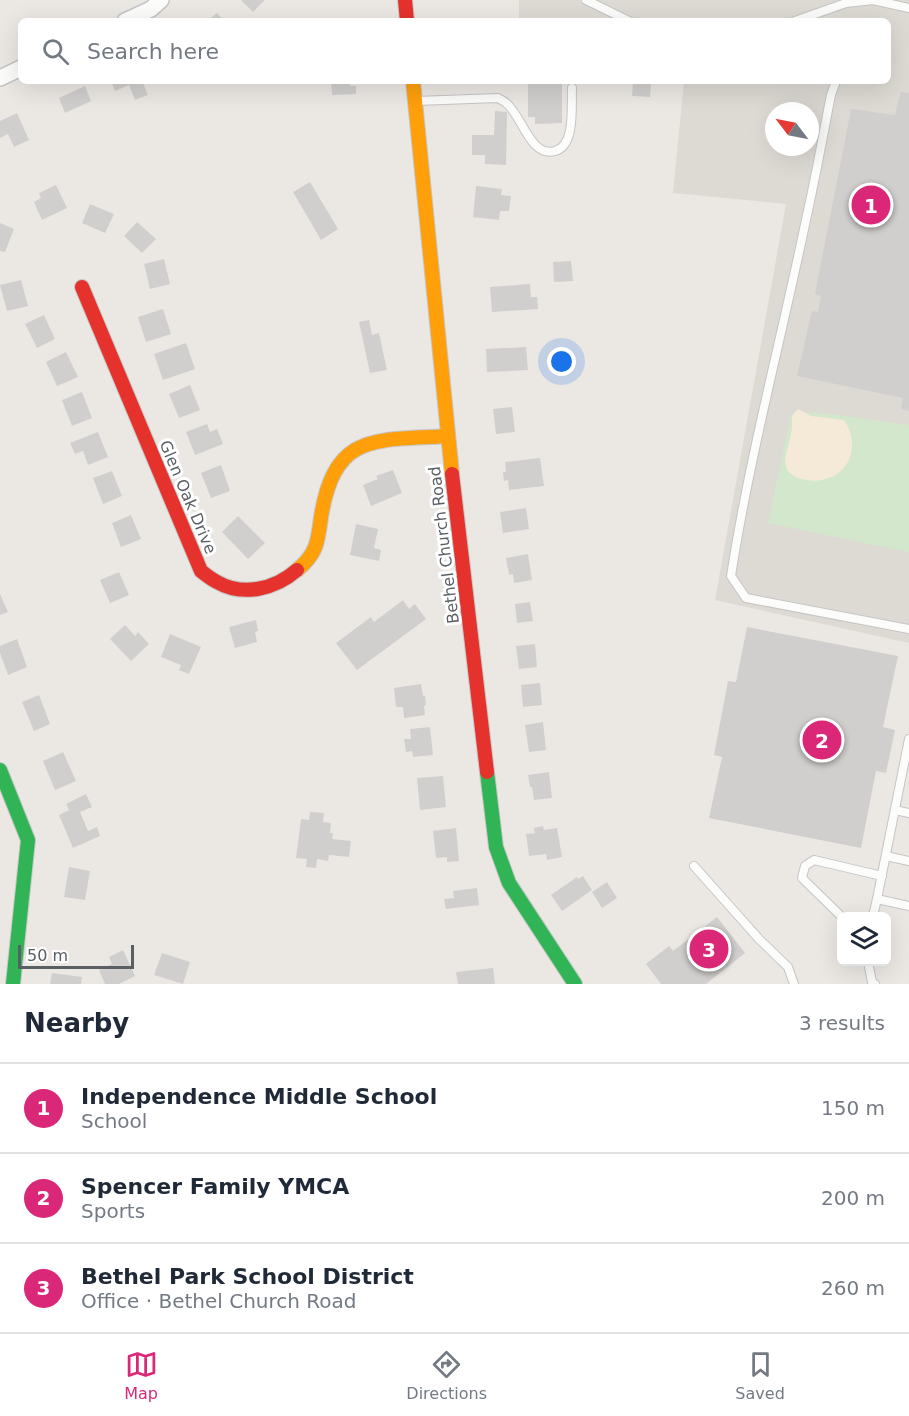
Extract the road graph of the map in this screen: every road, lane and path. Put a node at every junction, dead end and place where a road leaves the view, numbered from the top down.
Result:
1 (161, 0) edge
2 (405, 0) edge
3 (586, 0) edge
4 (909, 8) edge
5 (817, 17) edge
6 (132, 18) edge
7 (407, 18) edge
8 (623, 18) edge
9 (18, 69) edge
10 (0, 78) edge
11 (413, 84) edge
12 (836, 84) edge
13 (572, 88) dead end
14 (415, 101) junction
15 (82, 287) dead end
16 (448, 436) junction
17 (909, 629) edge
18 (909, 739) edge
19 (906, 768) edge
20 (0, 770) edge
21 (895, 810) junction
22 (909, 813) edge
23 (886, 856) junction
24 (909, 861) edge
25 (694, 866) dead end
26 (882, 876) junction
27 (878, 899) junction
28 (909, 906) edge
29 (837, 912) edge
30 (874, 912) edge
31 (869, 966) edge
32 (13, 984) edge
33 (575, 984) edge
34 (794, 984) edge
35 (875, 984) edge

1 - 6 street
2 - 7 street
3 - 8 lane
4 - 5 lane
9 - 10 street
11 - 14 street, Bethel Church Road
12 - 17 lane
13 - 14 lane
14 - 16 street, Bethel Church Road
15 - 16 street, Glen Oak Drive
16 - 33 street, Bethel Church Road
18 - 19 lane
19 - 21 lane
20 - 32 street
21 - 22 lane
21 - 23 lane
23 - 24 lane
23 - 26 lane
25 - 34 lane
26 - 27 lane
26 - 29 lane
27 - 28 lane
27 - 30 lane
31 - 35 lane

